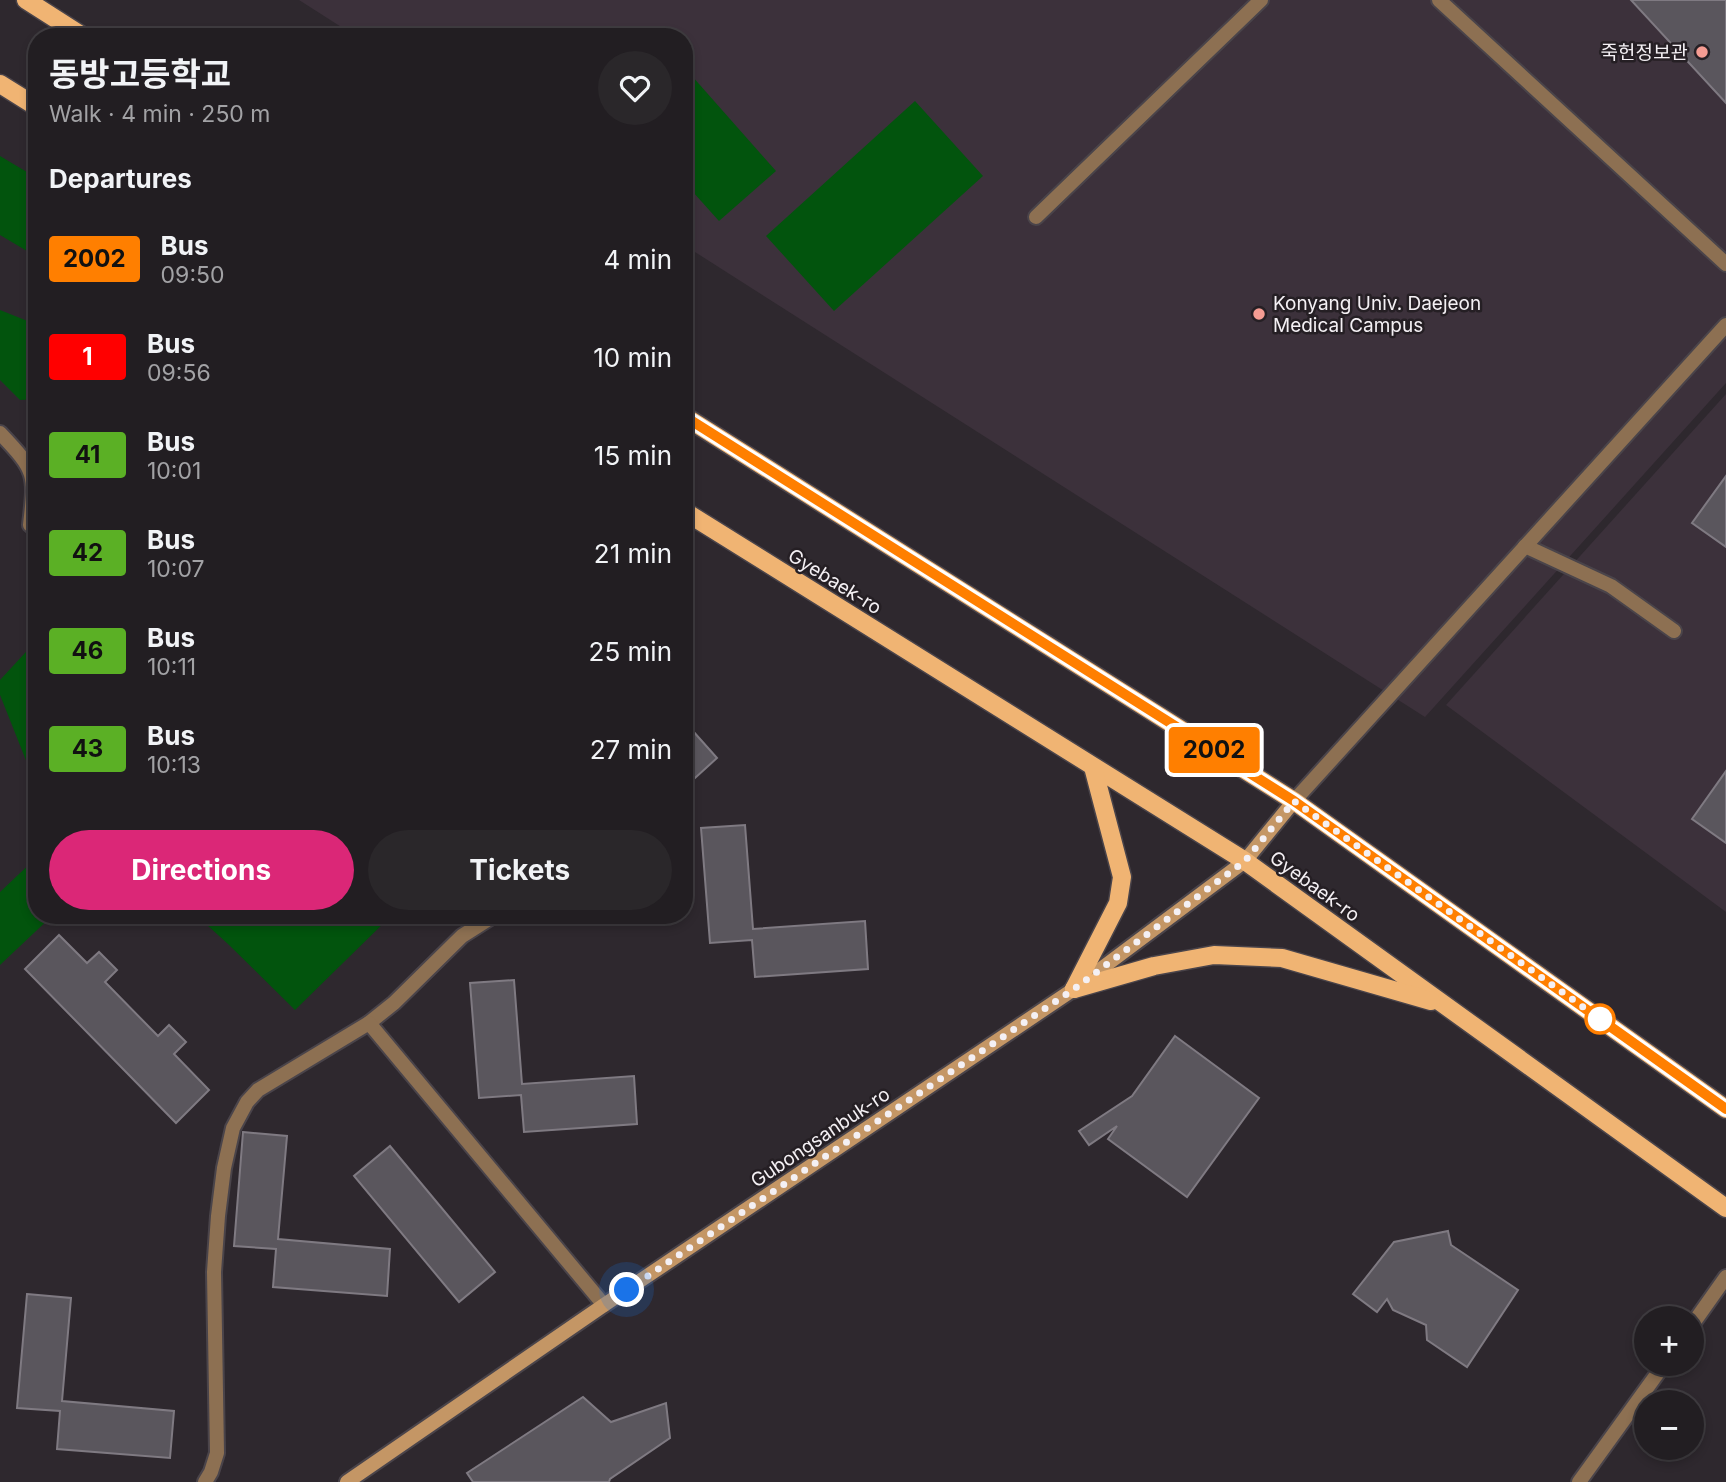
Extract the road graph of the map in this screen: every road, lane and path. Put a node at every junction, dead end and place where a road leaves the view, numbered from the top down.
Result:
1 (26, 0) edge
2 (1261, 0) edge
3 (1439, 0) edge
4 (70, 28) edge
5 (0, 84) edge
6 (28, 101) edge
7 (1036, 217) dead end
8 (1726, 264) edge
9 (1726, 325) edge
10 (693, 422) edge
11 (0, 433) edge
12 (28, 464) edge
13 (693, 517) edge
14 (1525, 547) junction
15 (1674, 631) dead end
16 (1093, 766) junction
17 (1294, 801) junction
18 (1245, 861) junction
19 (481, 924) edge
20 (1074, 989) junction
21 (1442, 1004) junction
22 (369, 1023) junction
23 (1726, 1110) edge
24 (1726, 1208) edge
25 (1726, 1277) edge
26 (604, 1305) junction
27 (1704, 1308) edge
28 (1656, 1376) edge
29 (205, 1482) edge
30 (347, 1482) edge
31 (1579, 1482) edge

1 - 4 main road
2 - 7 street
3 - 8 street
5 - 6 main road
9 - 14 street
10 - 17 main road
11 - 12 street
13 - 16 main road, Gyebaek-ro
14 - 15 street
14 - 17 street
16 - 18 main road, Gyebaek-ro
16 - 20 main road
17 - 18 main road, Gubongsanbuk-ro
17 - 23 main road
18 - 20 main road, Gubongsanbuk-ro
18 - 21 main road, Gyebaek-ro
19 - 22 street
20 - 21 main road
20 - 26 main road, Gubongsanbuk-ro
21 - 24 main road, Gyebaek-ro
22 - 26 street
22 - 29 street
25 - 27 street
26 - 30 main road, Gubongsanbuk-ro
28 - 31 street

